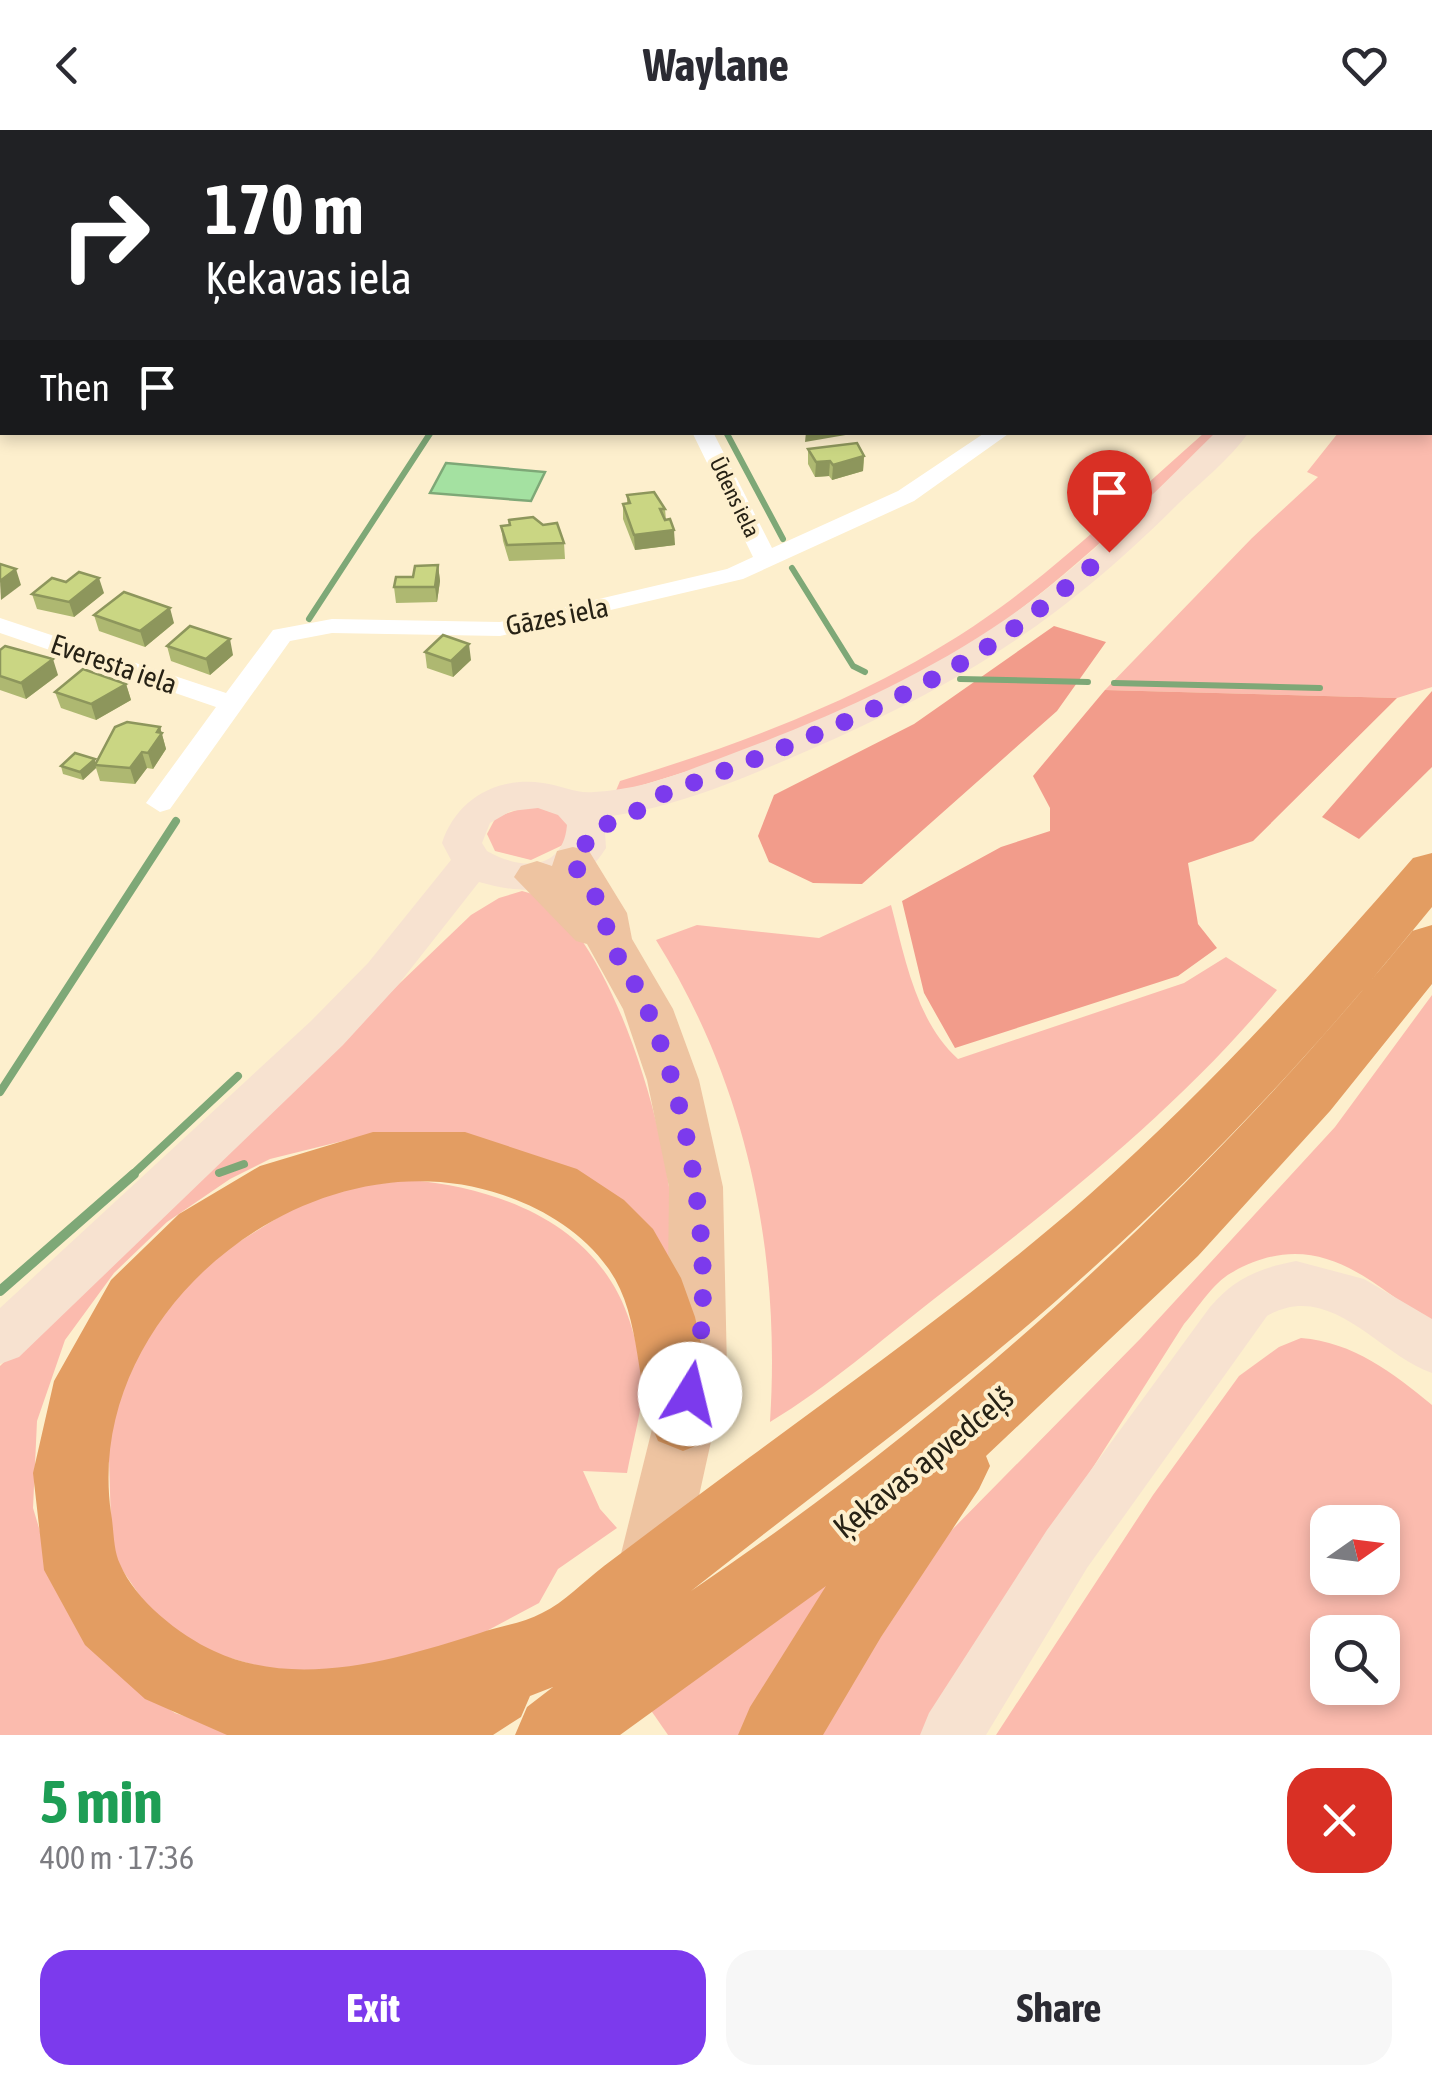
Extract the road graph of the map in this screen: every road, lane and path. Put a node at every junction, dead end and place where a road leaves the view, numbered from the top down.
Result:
1 (704, 435) edge
2 (997, 435) edge
3 (1231, 435) edge
4 (767, 562) junction
5 (0, 625) edge
6 (229, 703) junction
7 (160, 804) dead end
8 (542, 853) junction
9 (1432, 871) edge
10 (1432, 945) edge
11 (0, 1341) edge
12 (1432, 1350) edge
13 (1012, 1390) junction
14 (679, 1447) junction
15 (562, 1644) junction
16 (422, 1735) edge
17 (555, 1735) edge
18 (589, 1735) edge
19 (778, 1735) edge
20 (951, 1735) edge

1 - 4 street, Ūdens iela
2 - 4 street, Gāzes iela
3 - 8 main road
4 - 6 street, Gāzes iela
5 - 6 street, Everesta iela
6 - 7 street, Gāzes iela
8 - 11 main road
8 - 14 main road
9 - 15 highway
10 - 13 highway, Ķekavas apvedceļš
12 - 20 main road
13 - 17 highway, Ķekavas apvedceļš
13 - 19 highway
14 - 15 highway
14 - 18 main road
15 - 16 highway

